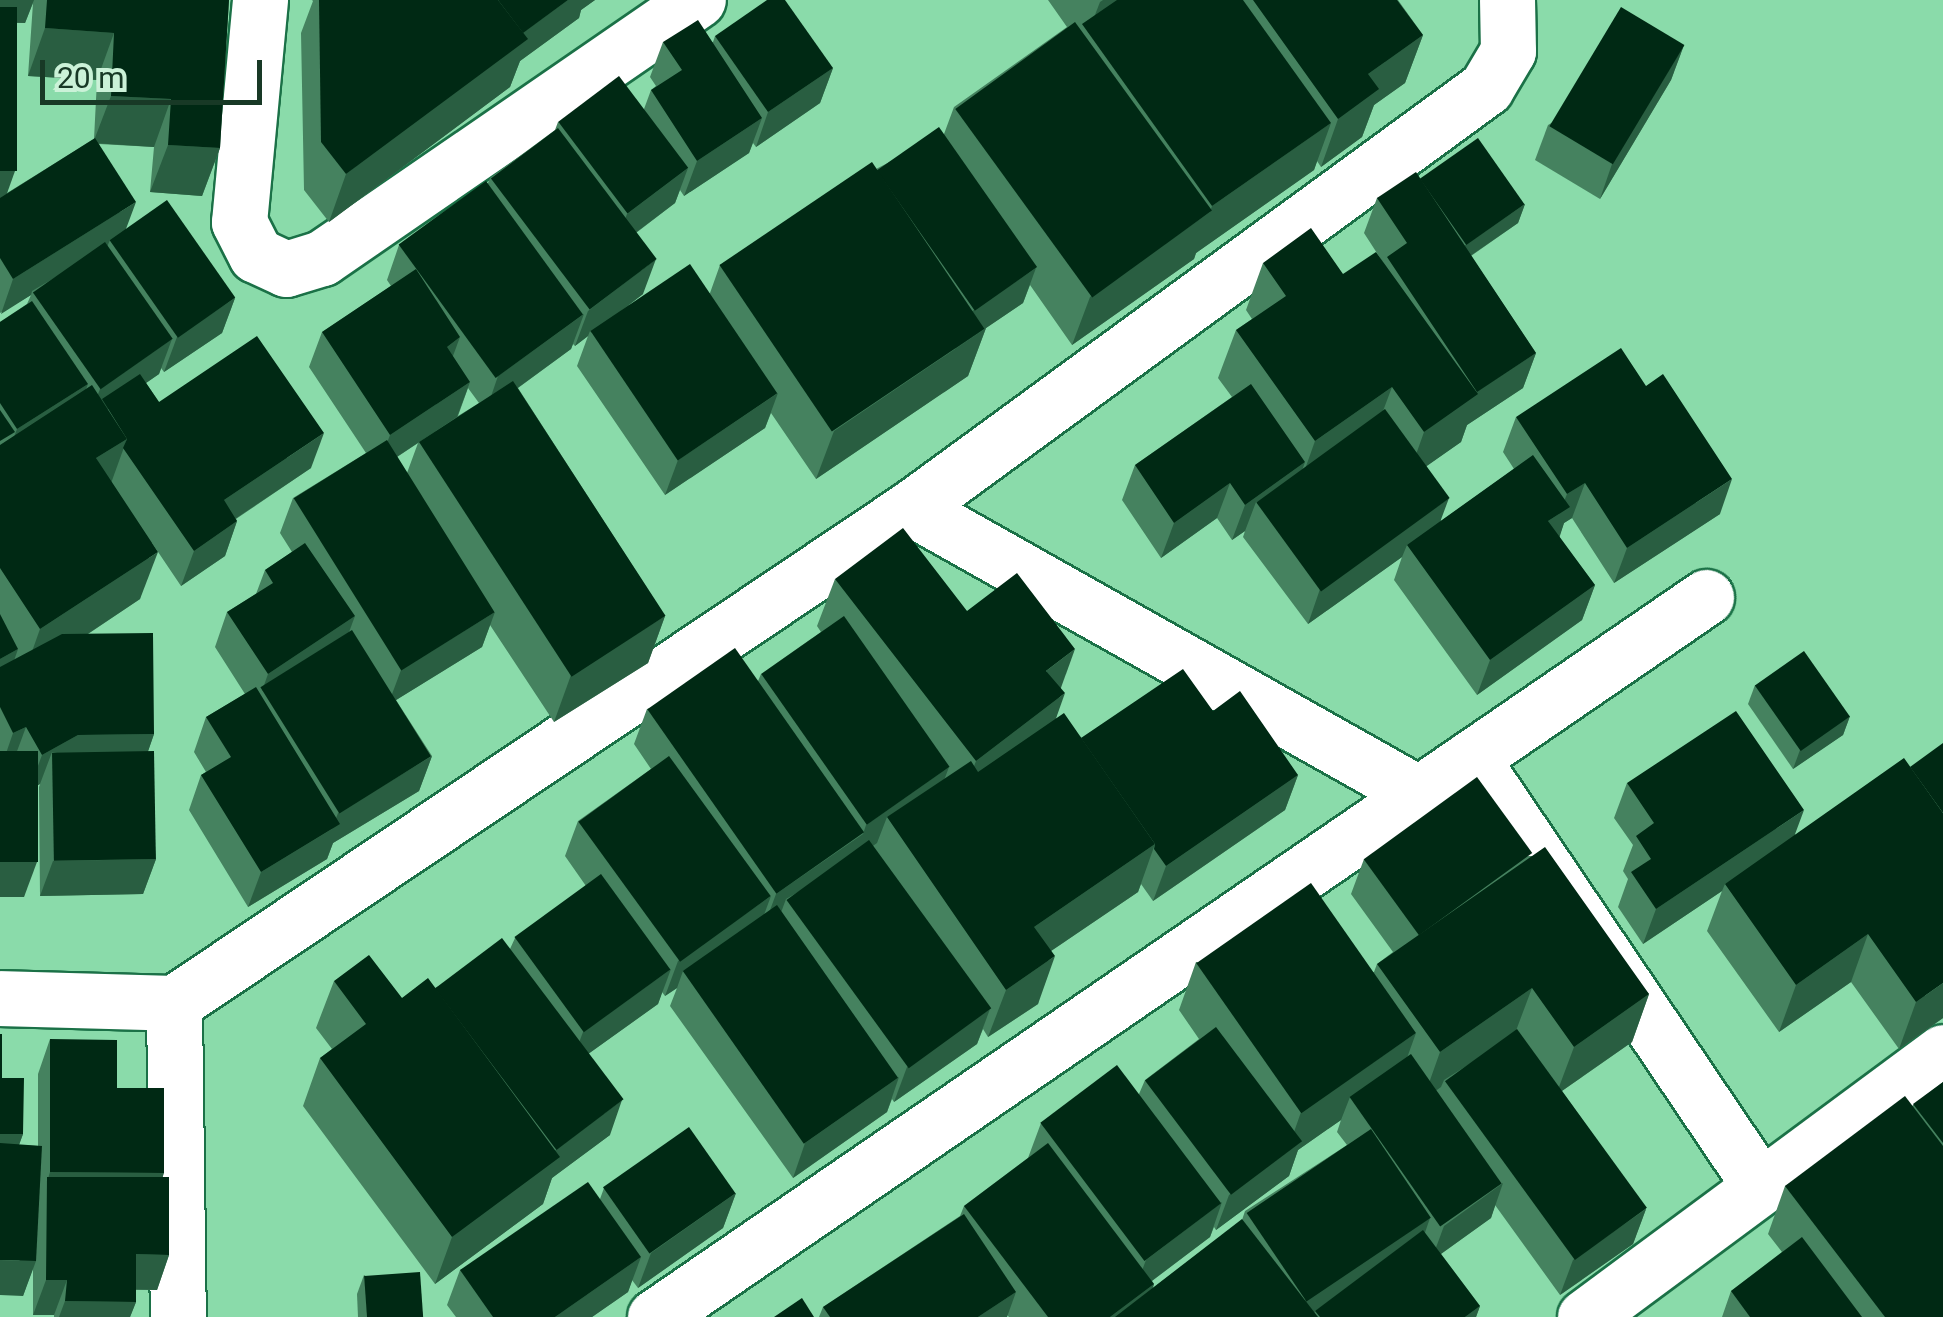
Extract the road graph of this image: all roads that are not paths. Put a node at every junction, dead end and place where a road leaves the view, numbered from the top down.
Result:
1 (260, 0) edge
2 (698, 0) edge
3 (1507, 0) edge
4 (912, 508) junction
5 (1706, 597) dead end
6 (1471, 758) junction
7 (1419, 794) junction
8 (0, 998) edge
9 (174, 1003) junction
10 (1943, 1052) edge
11 (1760, 1186) junction
12 (178, 1317) edge
13 (655, 1317) edge
14 (1586, 1317) edge

1 - 2 street
3 - 4 street
4 - 7 street
4 - 9 street
5 - 6 street
6 - 7 street
6 - 11 street
7 - 13 street
8 - 9 street
9 - 12 street
10 - 11 street
11 - 14 street

